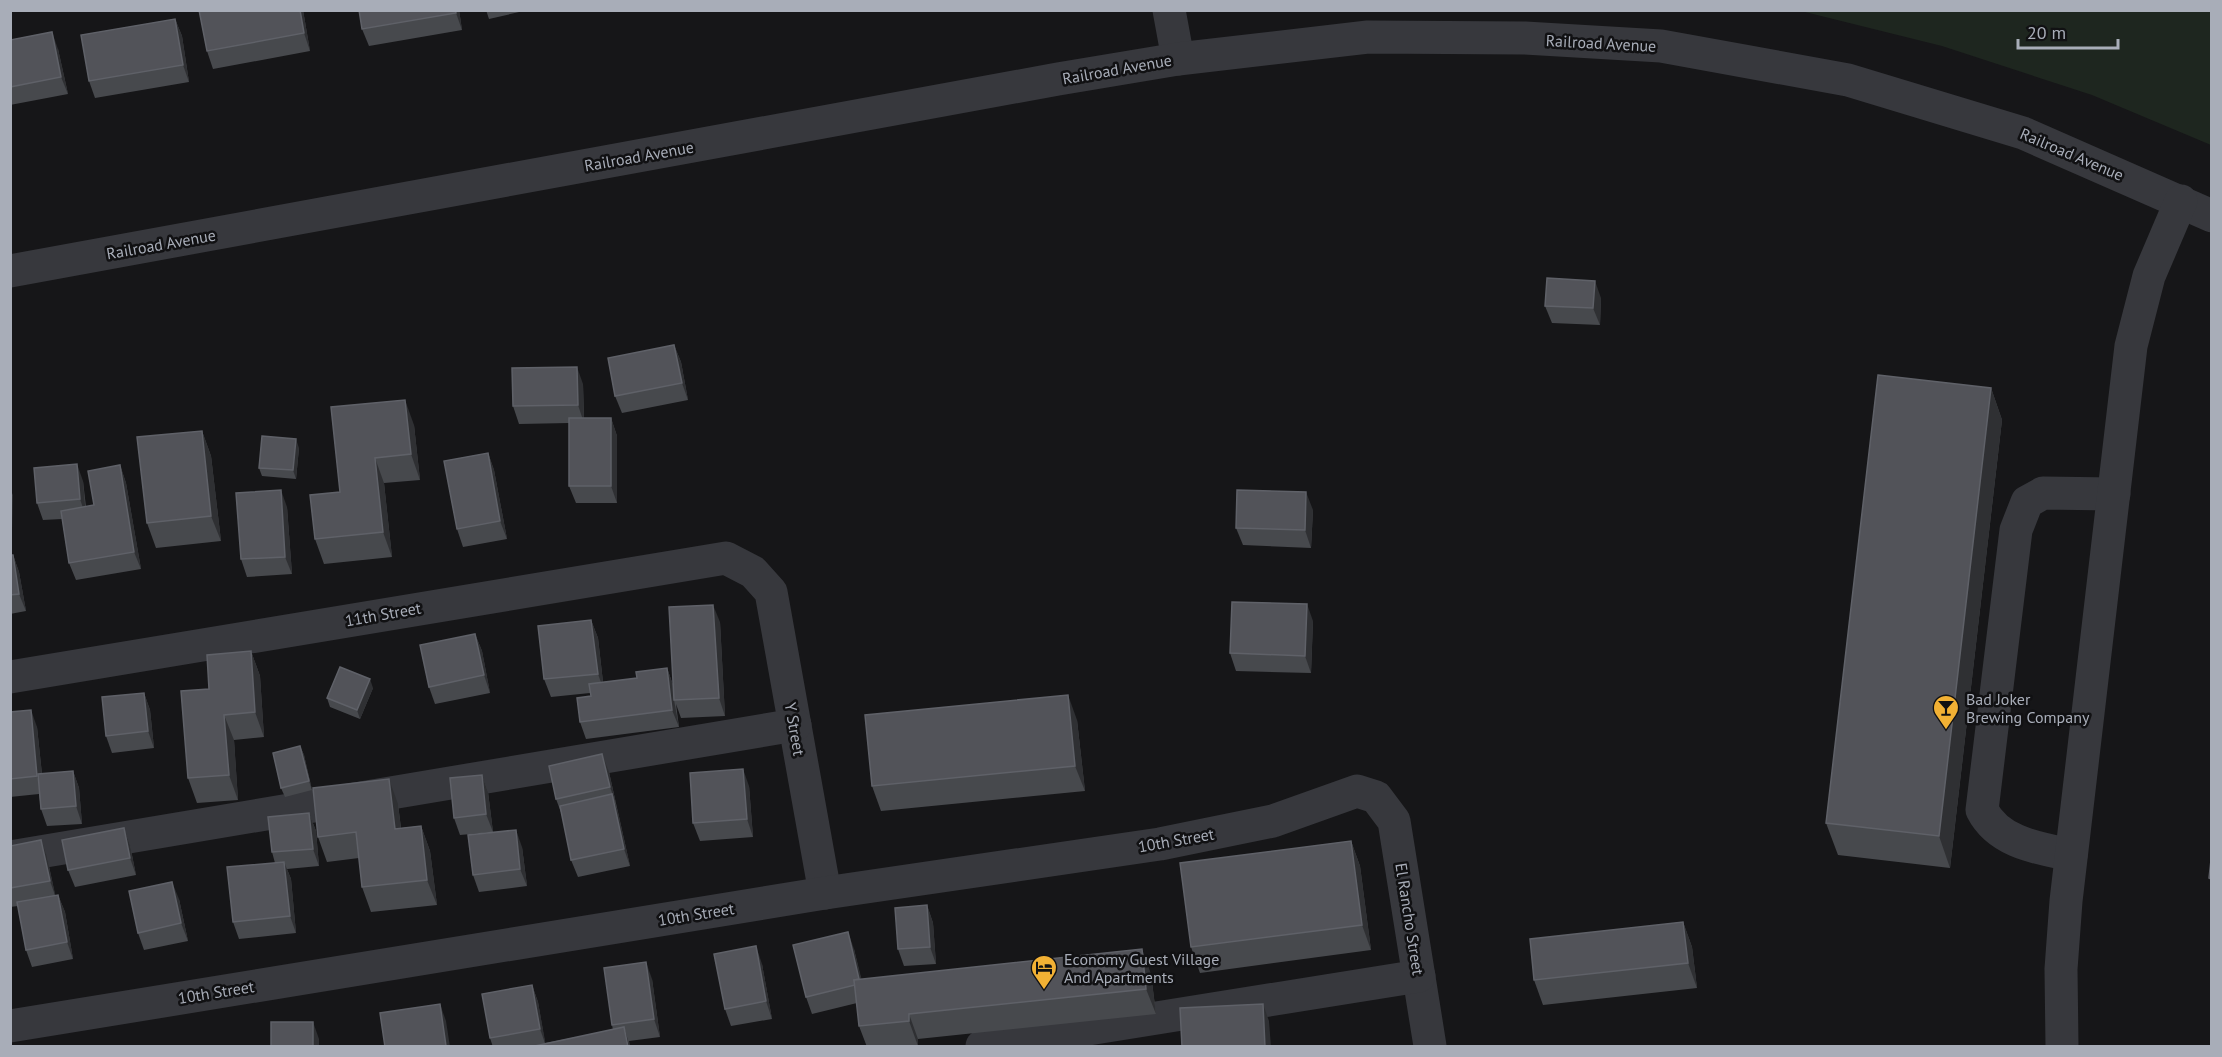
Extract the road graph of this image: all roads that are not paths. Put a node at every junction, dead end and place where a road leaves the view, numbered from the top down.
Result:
1 (1169, 10) edge
2 (1178, 59) junction
3 (2181, 201) junction
4 (2211, 216) edge
5 (10, 271) edge
6 (2114, 494) junction
7 (753, 572) joint
8 (10, 677) edge
9 (795, 725) junction
10 (1376, 797) joint
11 (2072, 855) junction
12 (10, 857) edge
13 (825, 893) junction
14 (1419, 976) junction
15 (10, 1026) edge
16 (982, 1047) edge
17 (1430, 1047) edge
18 (2062, 1047) edge

1 - 2 street
2 - 3 street, Railroad Avenue
2 - 5 street, Railroad Avenue
3 - 4 street, Railroad Avenue
3 - 6 street
6 - 11 street
6 - 11 street
7 - 8 street, 11th Street
7 - 9 street, Y Street
9 - 12 street
9 - 13 street, Y Street
10 - 13 street, 10th Street
10 - 14 street, El Rancho Street
11 - 18 street
13 - 15 street, 10th Street
14 - 16 street
14 - 17 street, El Rancho Street

